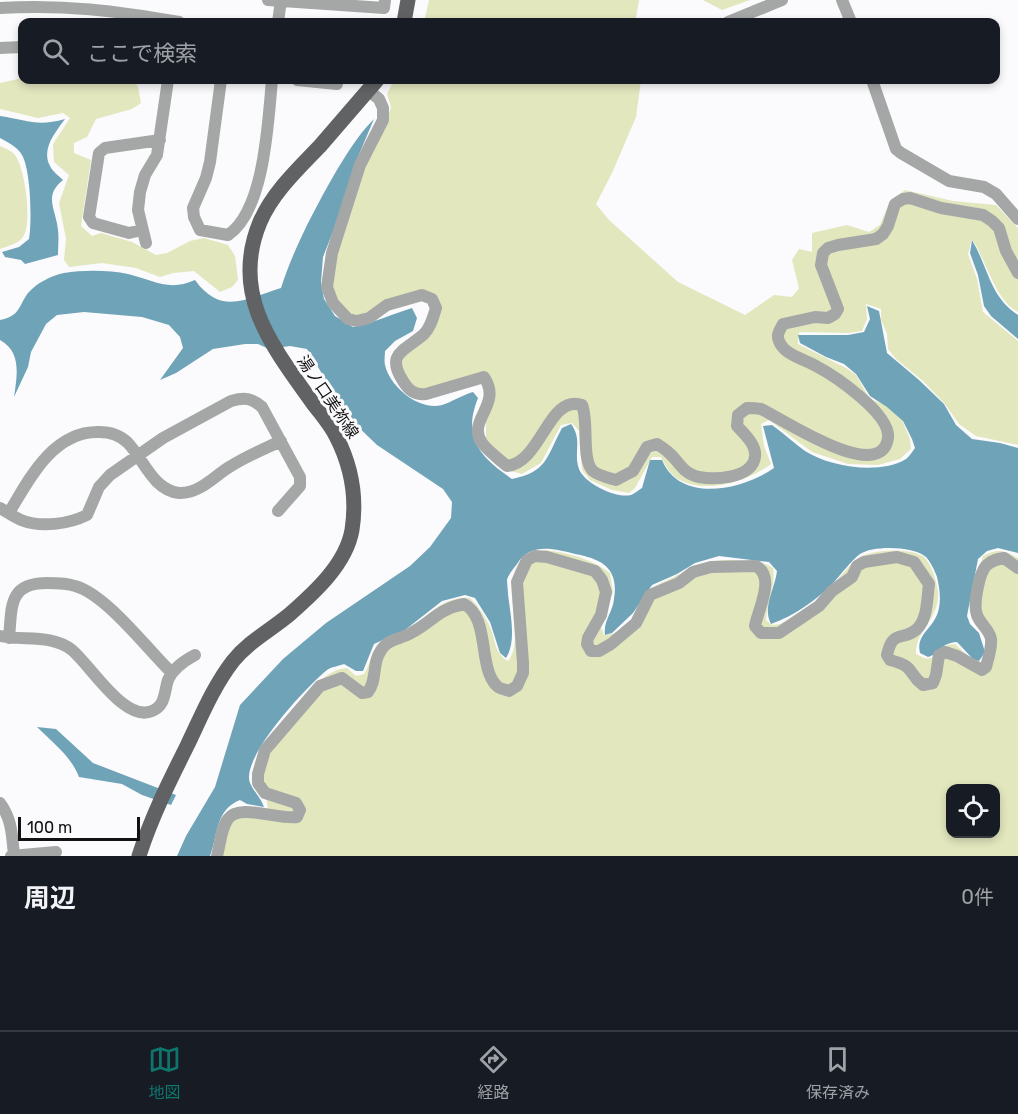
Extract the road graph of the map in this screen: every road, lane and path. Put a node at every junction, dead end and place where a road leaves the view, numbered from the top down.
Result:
1 (385, 0) edge
2 (408, 0) edge
3 (782, 0) edge
4 (843, 0) edge
5 (276, 1) edge
6 (333, 3) edge
7 (0, 8) edge
8 (153, 18) edge
9 (278, 18) edge
10 (405, 18) edge
11 (738, 18) edge
12 (850, 18) edge
13 (18, 47) edge
14 (0, 48) edge
15 (167, 84) edge
16 (220, 84) edge
17 (272, 84) edge
18 (873, 84) edge
19 (373, 85) edge
20 (160, 140) junction
21 (1018, 219) edge
22 (142, 230) junction
23 (146, 243) dead end
24 (1018, 273) edge
25 (281, 441) junction
26 (137, 455) junction
27 (4, 511) edge
28 (278, 511) dead end
29 (1018, 568) edge
30 (5, 637) edge
31 (195, 656) dead end
32 (173, 672) junction
33 (0, 803) edge
34 (56, 852) dead end
35 (12, 856) edge
36 (139, 856) edge
37 (217, 856) edge

1 - 6 street
2 - 10 main road
3 - 11 street
4 - 12 street
5 - 6 street
5 - 9 street
7 - 8 street
13 - 14 street
15 - 20 street
16 - 17 street
18 - 21 street
19 - 24 street
19 - 36 main road, 湯ノ口美祢線
20 - 22 street
20 - 22 street
22 - 23 street
25 - 26 street
25 - 26 street
25 - 28 street
26 - 27 street
26 - 27 street
29 - 37 street
30 - 32 street
30 - 32 street
31 - 32 street
33 - 35 street
34 - 35 street

